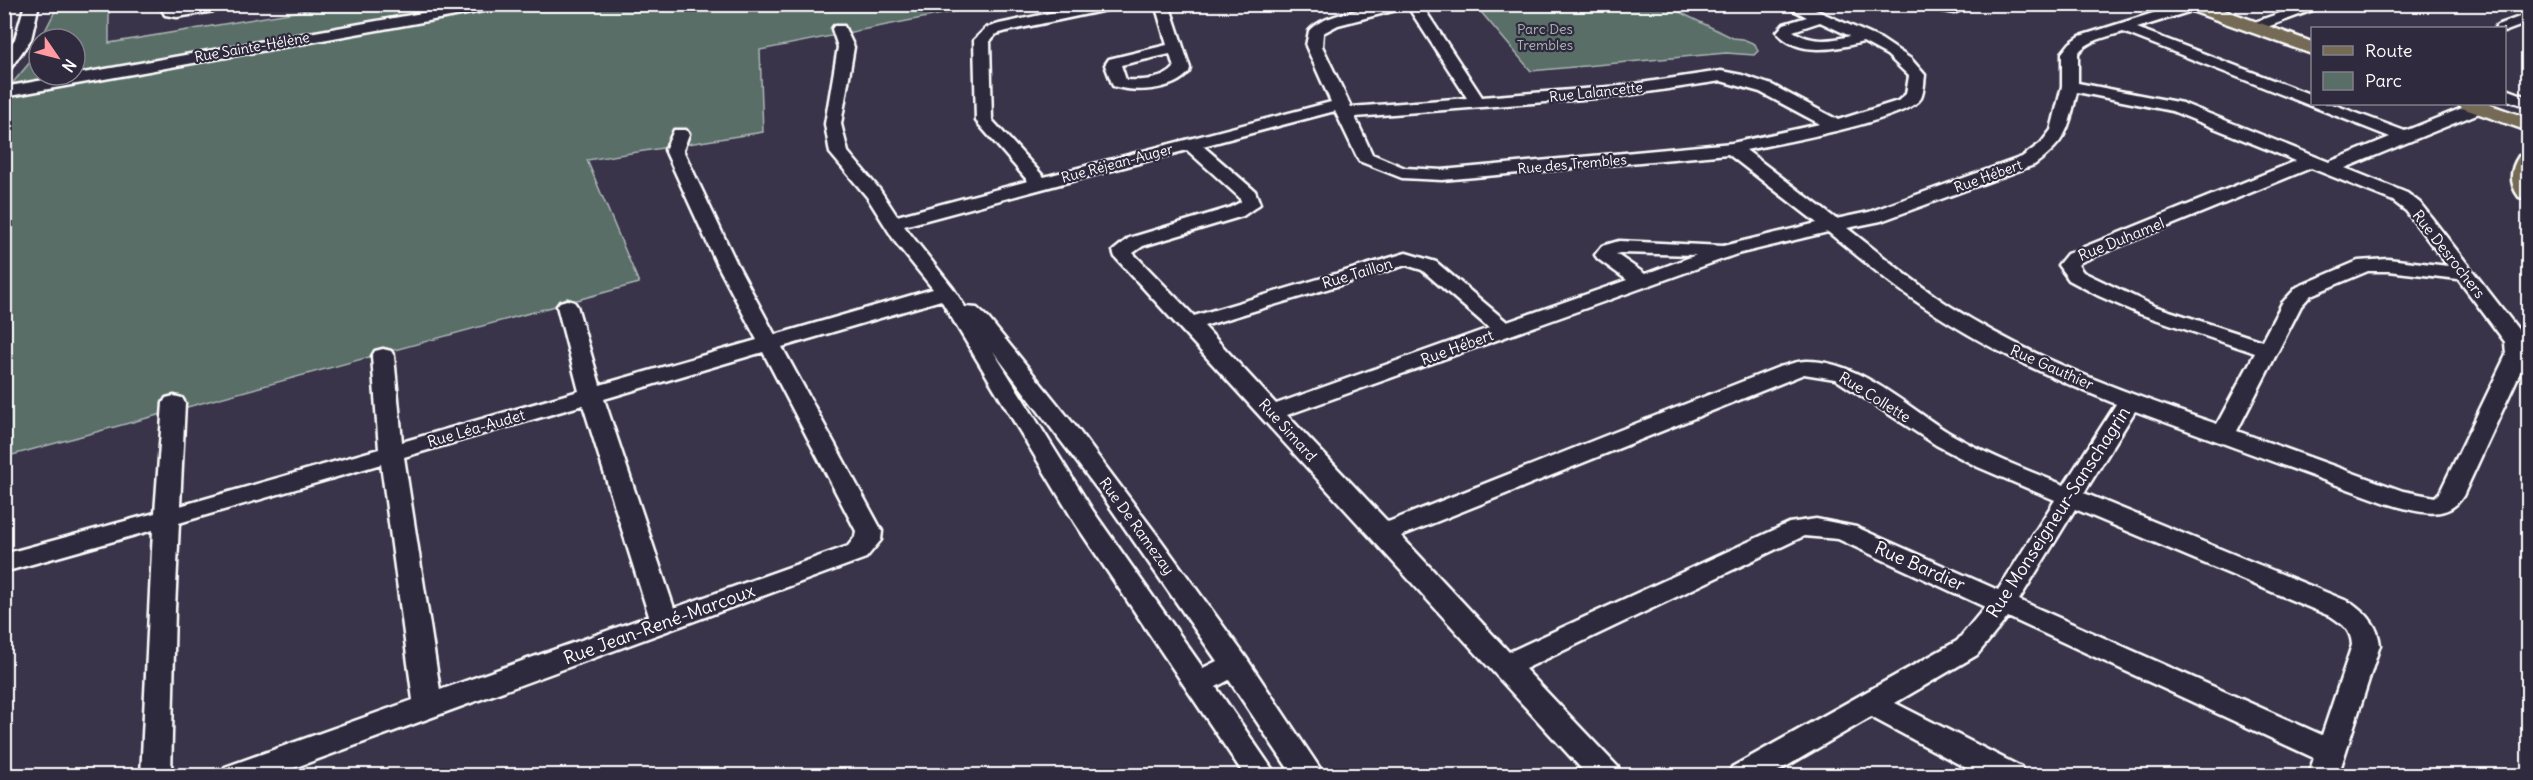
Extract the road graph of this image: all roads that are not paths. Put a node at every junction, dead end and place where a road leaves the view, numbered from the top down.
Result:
1 (32, 4) edge
2 (166, 4) edge
3 (233, 4) edge
4 (500, 4) edge
5 (1116, 4) edge
6 (1162, 4) edge
7 (1404, 4) edge
8 (1413, 4) edge
9 (1790, 4) edge
10 (1928, 4) edge
11 (1968, 4) edge
12 (2322, 4) edge
13 (2198, 5) edge
14 (432, 10) edge
15 (1819, 18) junction
16 (2529, 18) edge
17 (2259, 25) junction
18 (2505, 27) edge
19 (2125, 28) junction
20 (839, 29) dead end
21 (1862, 37) junction
22 (2311, 39) edge
23 (2311, 47) edge
24 (1175, 48) dead end
25 (4, 66) edge
26 (2070, 86) junction
27 (4, 92) edge
28 (2506, 93) edge
29 (2311, 100) edge
30 (2529, 102) edge
31 (1478, 103) junction
32 (2321, 105) edge
33 (2480, 105) edge
34 (1343, 108) junction
35 (2529, 115) edge
36 (2529, 124) edge
37 (1836, 126) junction
38 (680, 134) dead end
39 (2405, 137) junction
40 (1189, 143) junction
41 (1732, 148) junction
42 (2529, 162) edge
43 (2321, 164) junction
44 (1040, 184) junction
45 (2529, 191) edge
46 (892, 223) junction
47 (1834, 226) junction
48 (1730, 250) junction
49 (2465, 274) junction
50 (1642, 281) junction
51 (946, 292) junction
52 (567, 306) dead end
53 (1190, 324) junction
54 (1504, 330) junction
55 (769, 343) junction
56 (2266, 349) junction
57 (383, 356) dead end
58 (591, 394) junction
59 (2130, 400) junction
60 (174, 403) dead end
61 (1272, 413) junction
62 (2224, 433) junction
63 (391, 453) junction
64 (1106, 483) junction
65 (1073, 496) junction
66 (2069, 498) junction
67 (2418, 503) joint
68 (167, 518) junction
69 (1382, 534) junction
70 (4, 563) edge
71 (2003, 604) junction
72 (665, 622) junction
73 (1235, 664) junction
74 (1507, 665) junction
75 (1198, 683) junction
76 (428, 704) junction
77 (1872, 704) junction
78 (2327, 764) edge
79 (156, 776) edge
80 (236, 776) edge
81 (1262, 776) edge
82 (1310, 776) edge
83 (1607, 776) edge
84 (1743, 776) edge
85 (2010, 776) edge

1 - 25 street
2 - 3 street
4 - 14 street, Rue Sainte-Hélène
5 - 44 street
6 - 24 street
7 - 34 street, Rue des Trembles
8 - 31 street
9 - 15 street, Rue des Trembles
10 - 11 street
12 - 17 street
13 - 17 main road
13 - 19 street, Rue Hébert
14 - 27 street, Rue Sainte-Hélène
15 - 21 street, Rue des Trembles
15 - 21 street
16 - 18 street
17 - 22 main road
17 - 23 main road
19 - 26 street, Rue Hébert
19 - 29 street
20 - 46 street, Rue De Ramezay
21 - 37 street, Rue des Trembles
26 - 43 street, Rue Desrochers
26 - 47 street, Rue Hébert
28 - 30 street
31 - 34 street, Rue Lalancette
31 - 37 street, Rue Lalancette
32 - 39 street
33 - 35 main road
33 - 36 main road
33 - 39 street, Rue Duhamel
34 - 40 street, Rue Réjean-Auger
34 - 41 street, Rue des Trembles
37 - 41 street, Rue des Trembles
38 - 55 street, Rue Jean-René-Marcoux
39 - 43 street, Rue Duhamel
40 - 44 street, Rue Réjean-Auger
40 - 53 street, Rue Simard
41 - 47 street, Rue Gauthier
42 - 45 highway
43 - 49 street, Rue Desrochers
43 - 56 street, Rue Duhamel
44 - 46 street, Rue Réjean-Auger
46 - 51 street, Rue De Ramezay
47 - 48 street, Rue Hébert
47 - 59 street, Rue Gauthier
48 - 50 street, Rue Hébert
48 - 50 street, Rue Hébert
49 - 56 street
49 - 67 street, Rue Desrochers
50 - 54 street, Rue Hébert
51 - 55 street, Rue Léa-Audet
51 - 64 street, Rue De Ramezay
51 - 65 street, Rue De Ramezay
52 - 58 street
53 - 54 street, Rue Taillon
53 - 61 street, Rue Simard
54 - 61 street, Rue Hébert
55 - 58 street, Rue Léa-Audet
55 - 72 street, Rue Jean-René-Marcoux
56 - 62 street
57 - 63 street
58 - 63 street, Rue Léa-Audet
58 - 72 street
59 - 62 street, Rue Gauthier
59 - 66 street, Rue Monseigneur-Sanschagrin
60 - 68 street
61 - 69 street, Rue Simard
62 - 67 street, Rue Gauthier
63 - 68 street, Rue Léa-Audet
63 - 76 street
64 - 65 street
64 - 73 street, Rue De Ramezay
65 - 75 street, Rue De Ramezay
66 - 69 street, Rue Collette
66 - 71 street, Rue Monseigneur-Sanschagrin
66 - 78 street, Rue Collette
68 - 70 street, Rue Léa-Audet
68 - 79 street
69 - 74 street, Rue Simard
71 - 74 street, Rue Bardier
71 - 77 street, Rue Monseigneur-Sanschagrin
71 - 78 street, Rue Bardier
72 - 76 street, Rue Jean-René-Marcoux
73 - 75 street
73 - 82 street, Rue De Ramezay
74 - 83 street, Rue Simard
75 - 81 street, Rue De Ramezay
76 - 80 street, Rue Jean-René-Marcoux
77 - 84 street, Rue Monseigneur-Sanschagrin
77 - 85 street

